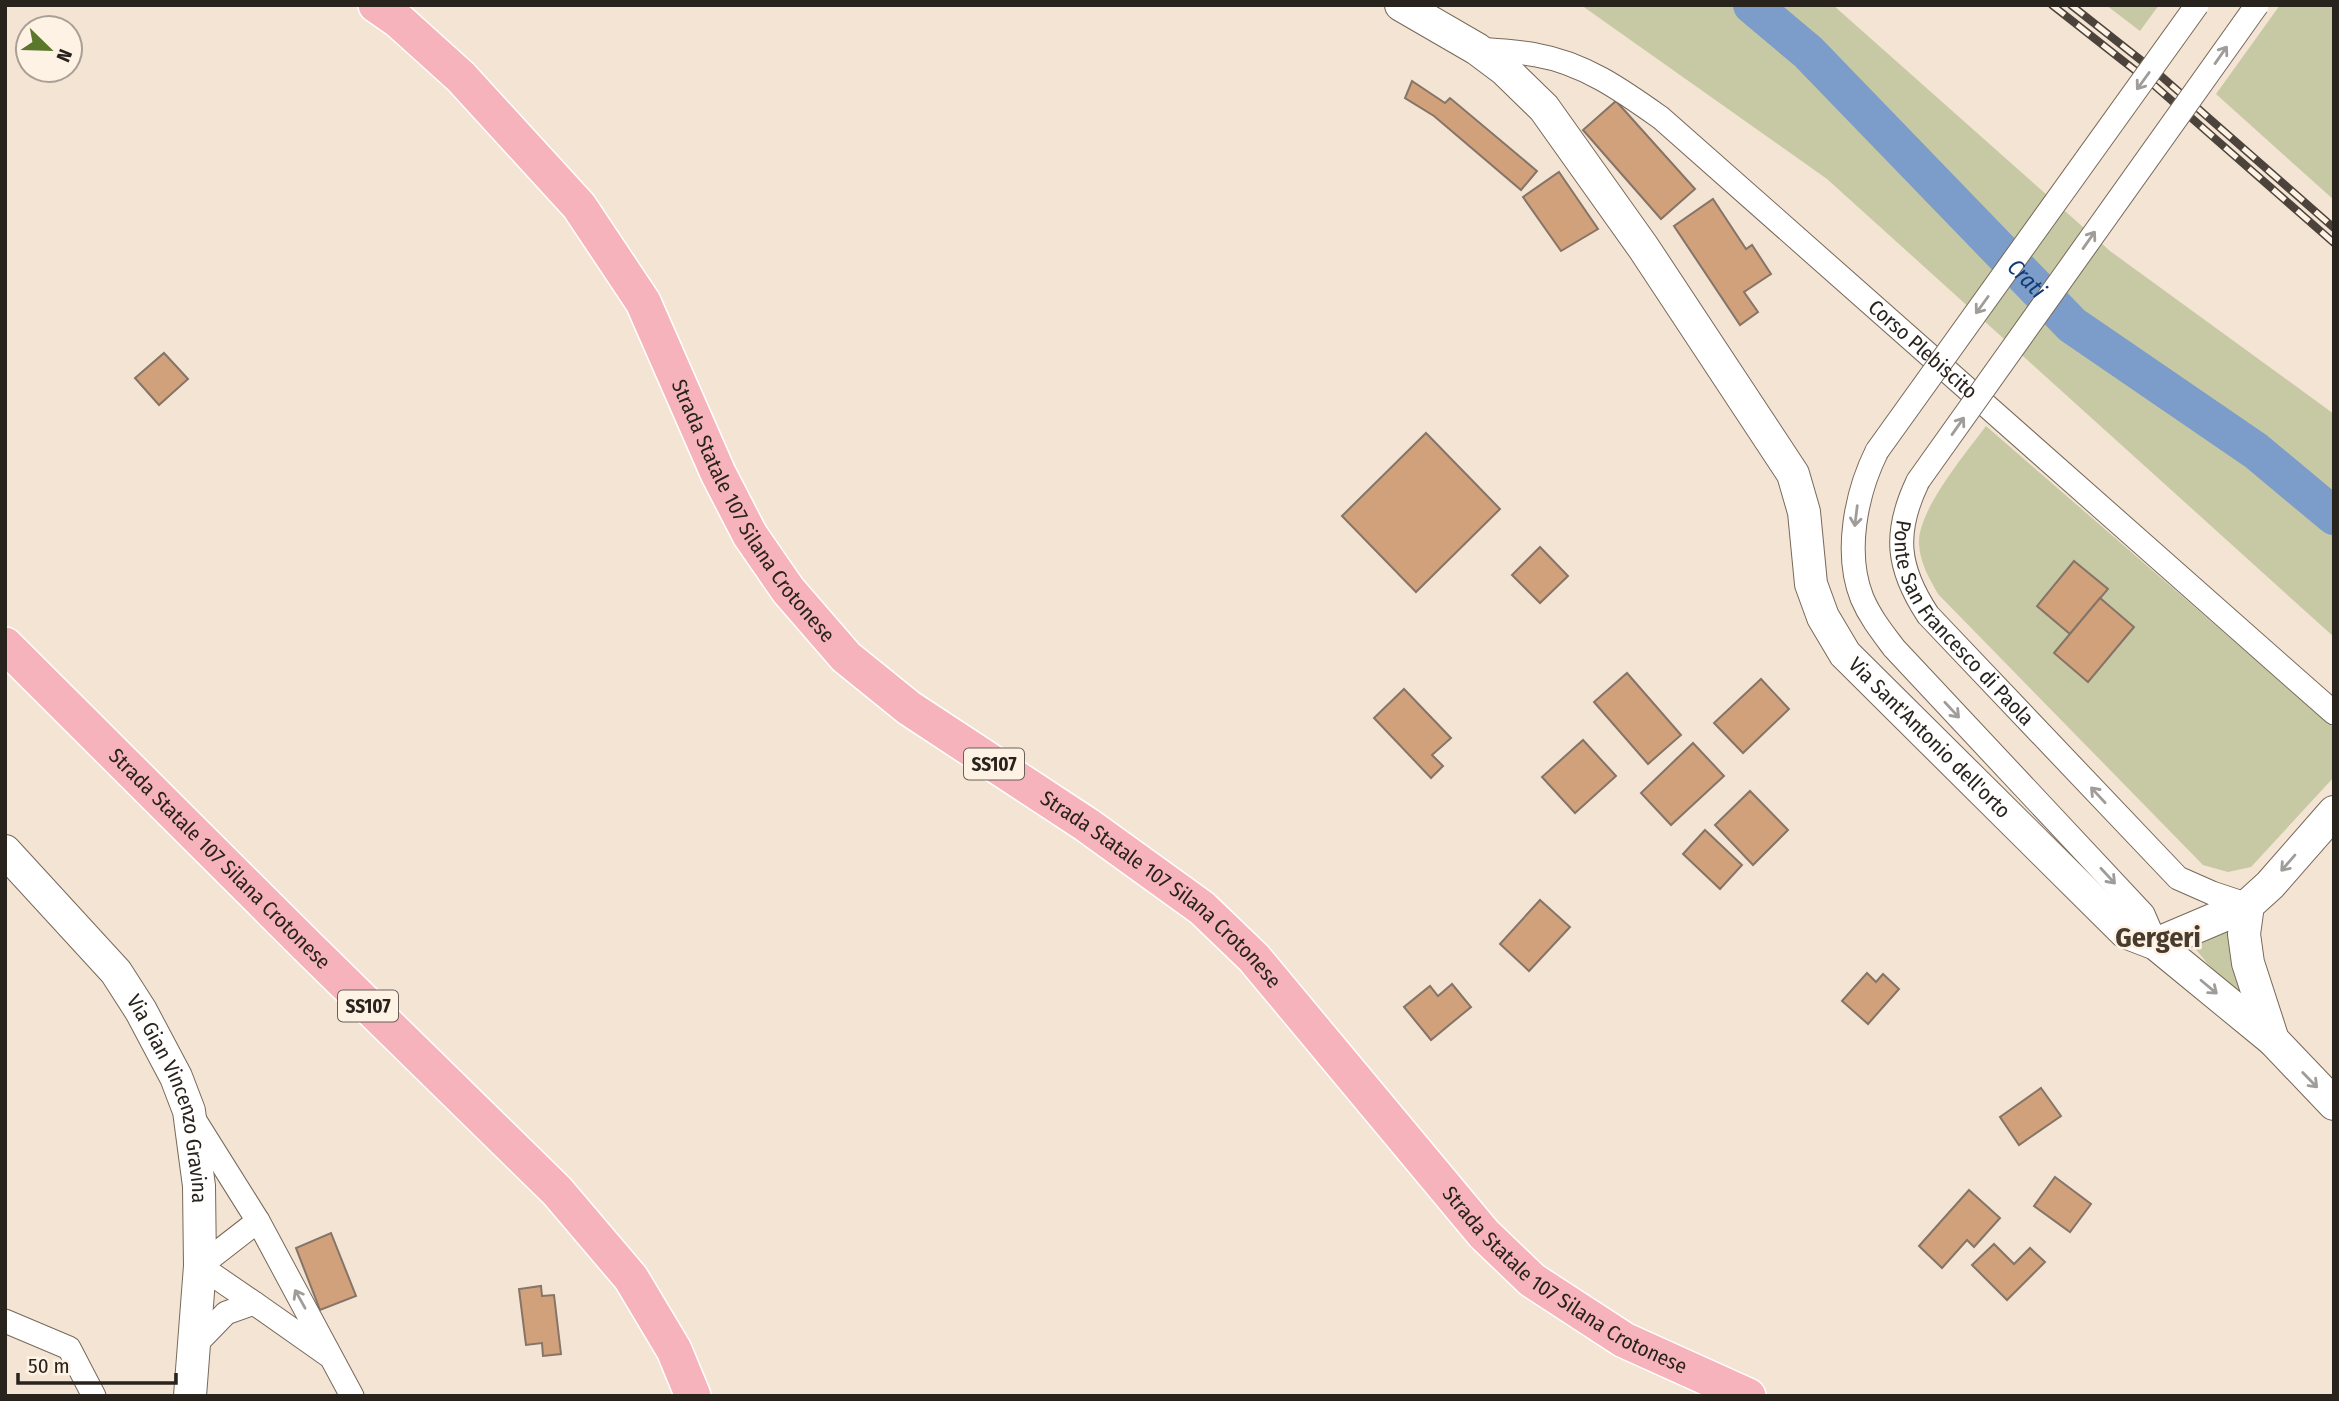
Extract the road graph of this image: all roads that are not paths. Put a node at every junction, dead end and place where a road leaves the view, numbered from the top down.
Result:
1 (376, 5) edge
2 (1401, 5) edge
3 (2197, 5) edge
4 (2257, 5) edge
5 (1477, 49) junction
6 (5, 645) edge
7 (2334, 713) edge
8 (2334, 812) edge
9 (5, 851) edge
10 (2248, 905) junction
11 (2156, 944) junction
12 (2273, 1040) junction
13 (2334, 1104) edge
14 (189, 1111) junction
15 (258, 1221) junction
16 (200, 1266) junction
17 (254, 1303) junction
18 (5, 1321) edge
19 (193, 1347) junction
20 (333, 1359) junction
21 (94, 1396) edge
22 (190, 1396) edge
23 (352, 1396) edge
24 (693, 1396) edge
25 (1748, 1396) edge

1 - 25 main road, Strada Statale 107 Silana Crotonese / SS107
2 - 5 street, Via Sant'Antonio dell'orto
3 -> 11 street, bridge
10 -> 4 street, Ponte San Francesco di Paola, bridge
5 - 7 street, Corso Plebiscito
5 - 11 street, Via Sant'Antonio dell'orto
6 - 24 main road, Strada Statale 107 Silana Crotonese / SS107
8 -> 10 street
9 - 14 street, Via Gian Vincenzo Gravina
10 - 11 street
10 - 12 street
11 -> 12 street, Via Sant'Antonio dell'orto
12 -> 13 street, Via Sant'Antonio dell'orto
14 - 15 street
14 - 16 street, Via Gian Vincenzo Gravina
15 - 16 street
20 -> 15 street
16 - 17 street
16 - 19 street, Via Gian Vincenzo Gravina
17 - 19 street
17 - 20 street
18 - 21 street
19 - 22 street, Via Gian Vincenzo Gravina
20 - 23 street

